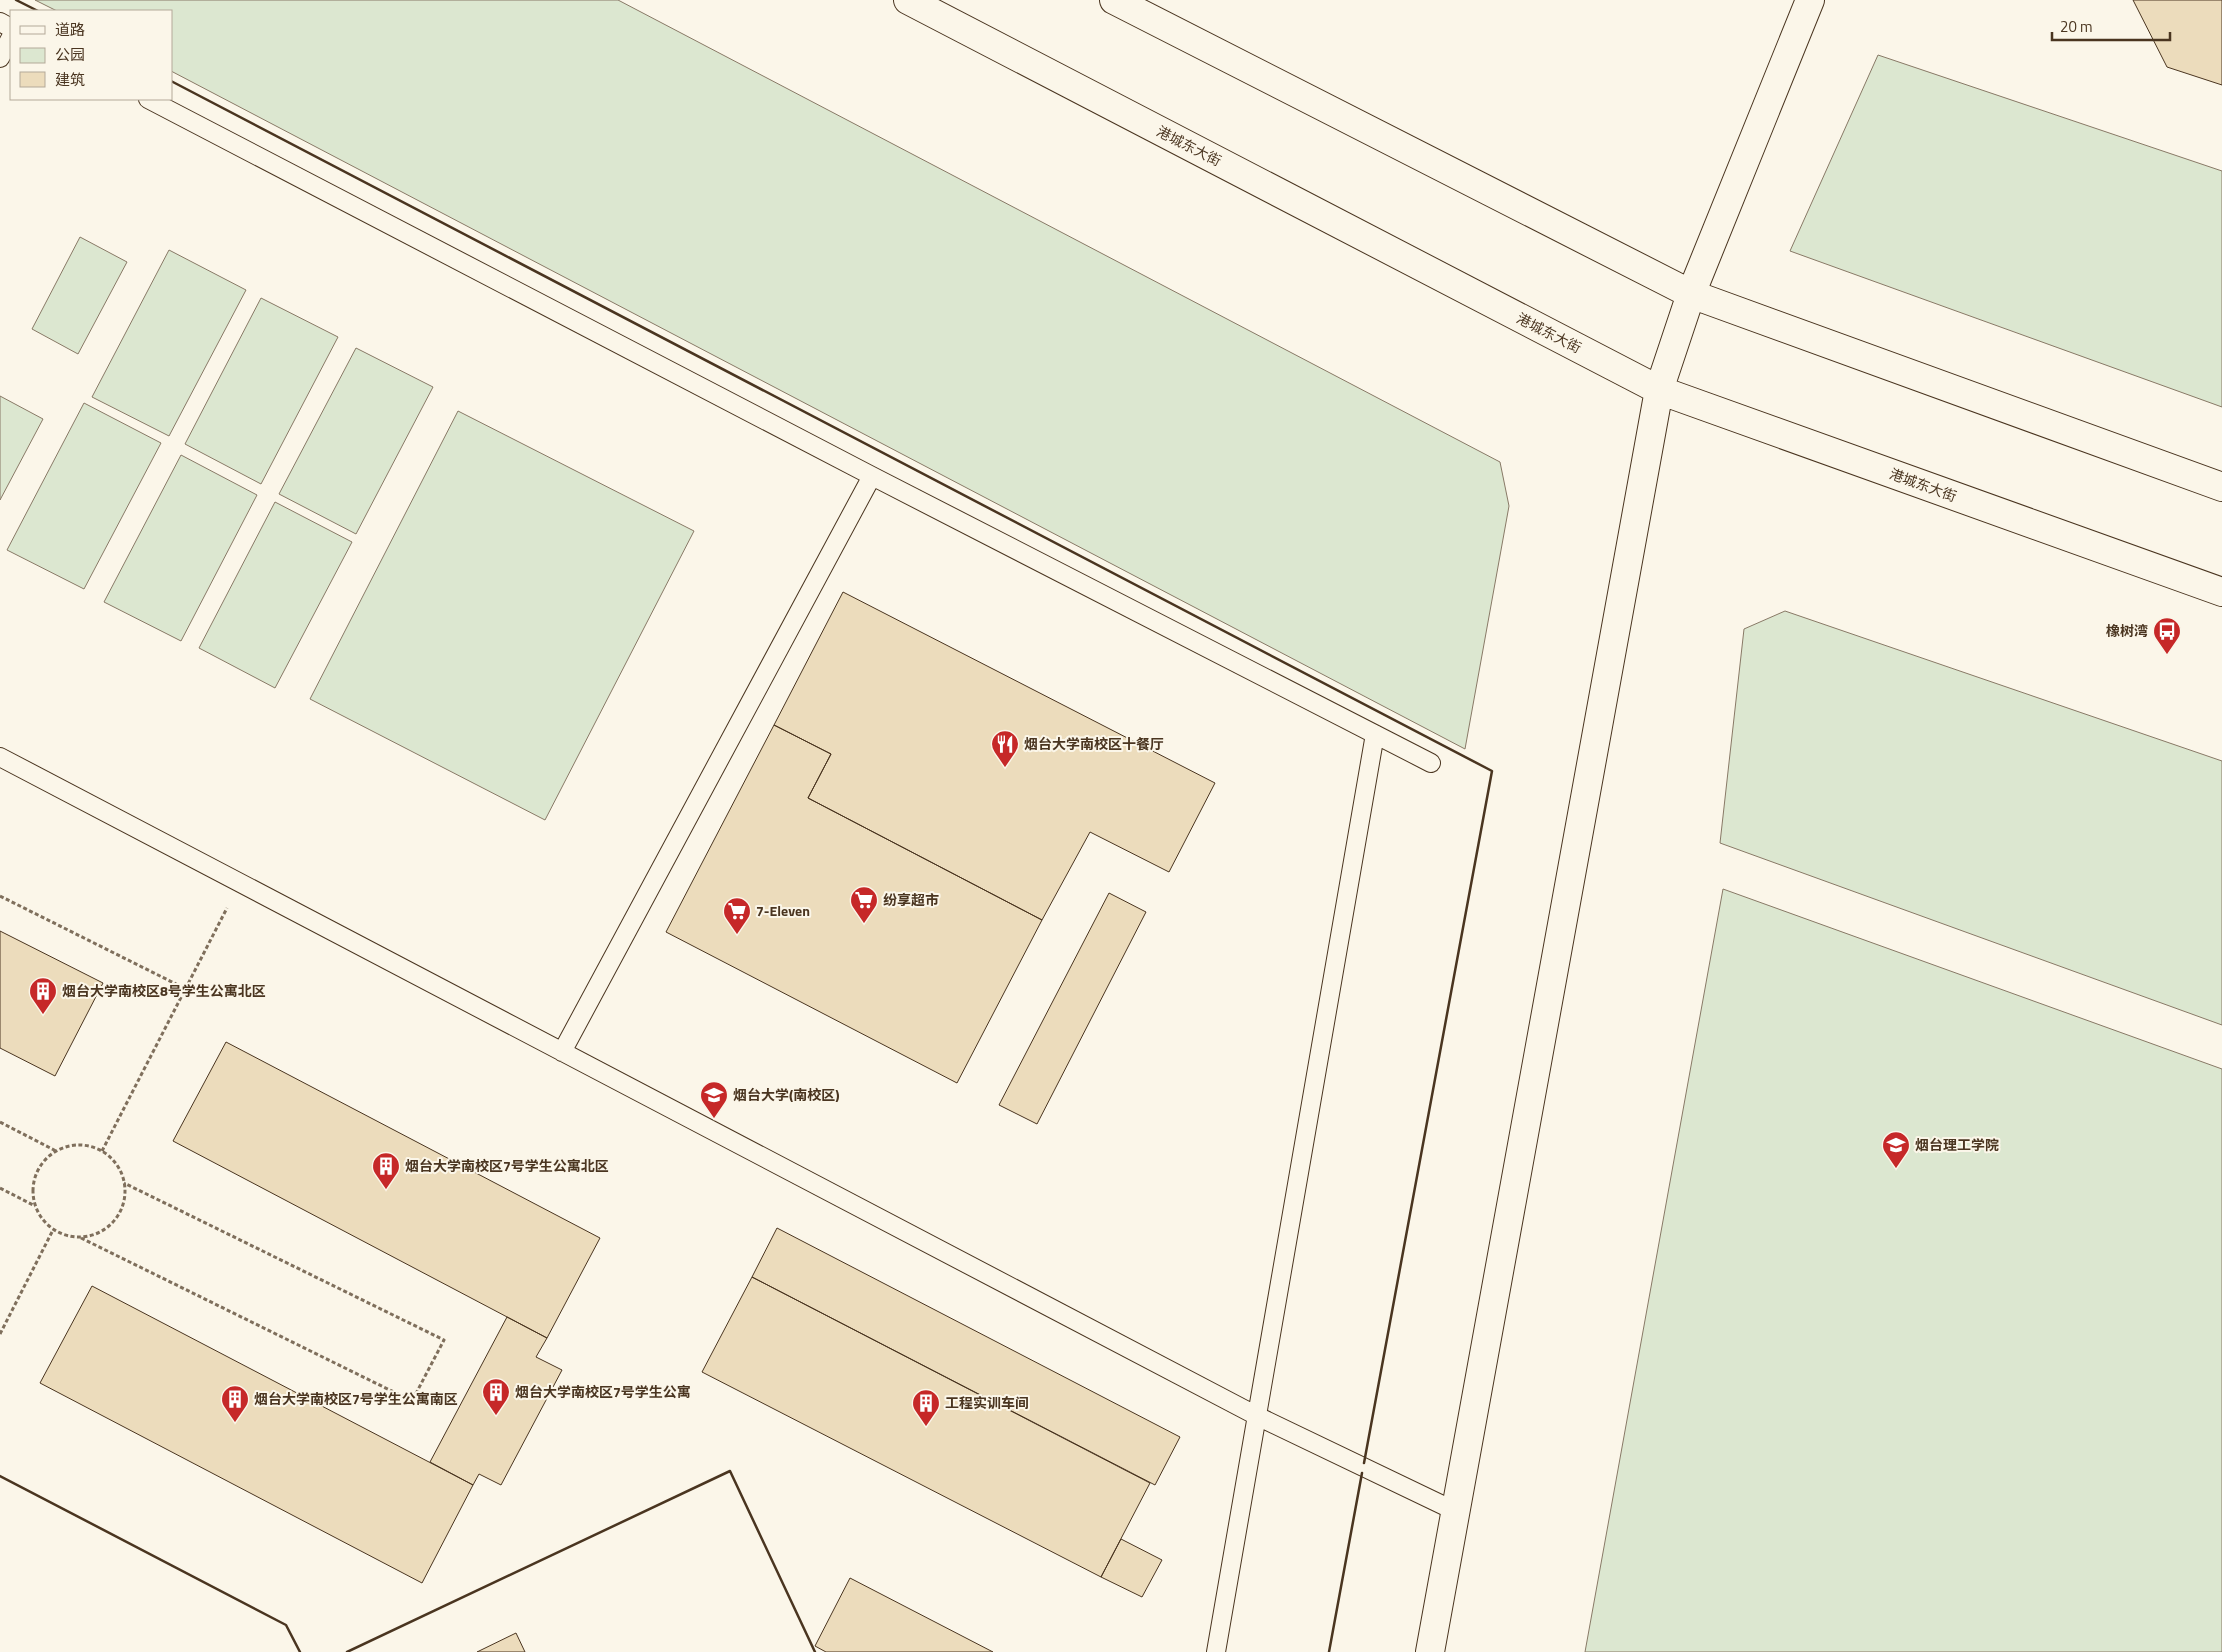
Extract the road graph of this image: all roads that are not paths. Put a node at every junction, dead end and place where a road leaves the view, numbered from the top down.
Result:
1 (908, 0) edge
2 (1114, 0) edge
3 (1810, 0) edge
4 (10, 38) edge
5 (0, 58) edge
6 (150, 100) edge
7 (1691, 294) junction
8 (1659, 390) junction
9 (872, 476) junction
10 (2222, 487) edge
11 (2222, 592) edge
12 (1375, 734) junction
13 (0, 757) edge
14 (1431, 763) dead end
15 (562, 1052) junction
16 (1257, 1416) junction
17 (1455, 1511) junction
18 (1216, 1652) edge
19 (1430, 1652) edge

1 - 8 main road, 港城东大街
2 - 7 main road
3 - 7 main road
4 - 5 lane
6 - 9 lane
7 - 8 main road
7 - 10 main road
8 - 11 main road, 港城东大街
8 - 17 main road
9 - 12 lane
9 - 15 lane
12 - 14 lane
12 - 16 lane
13 - 15 lane
15 - 16 lane
16 - 17 lane
16 - 18 lane
17 - 19 main road

